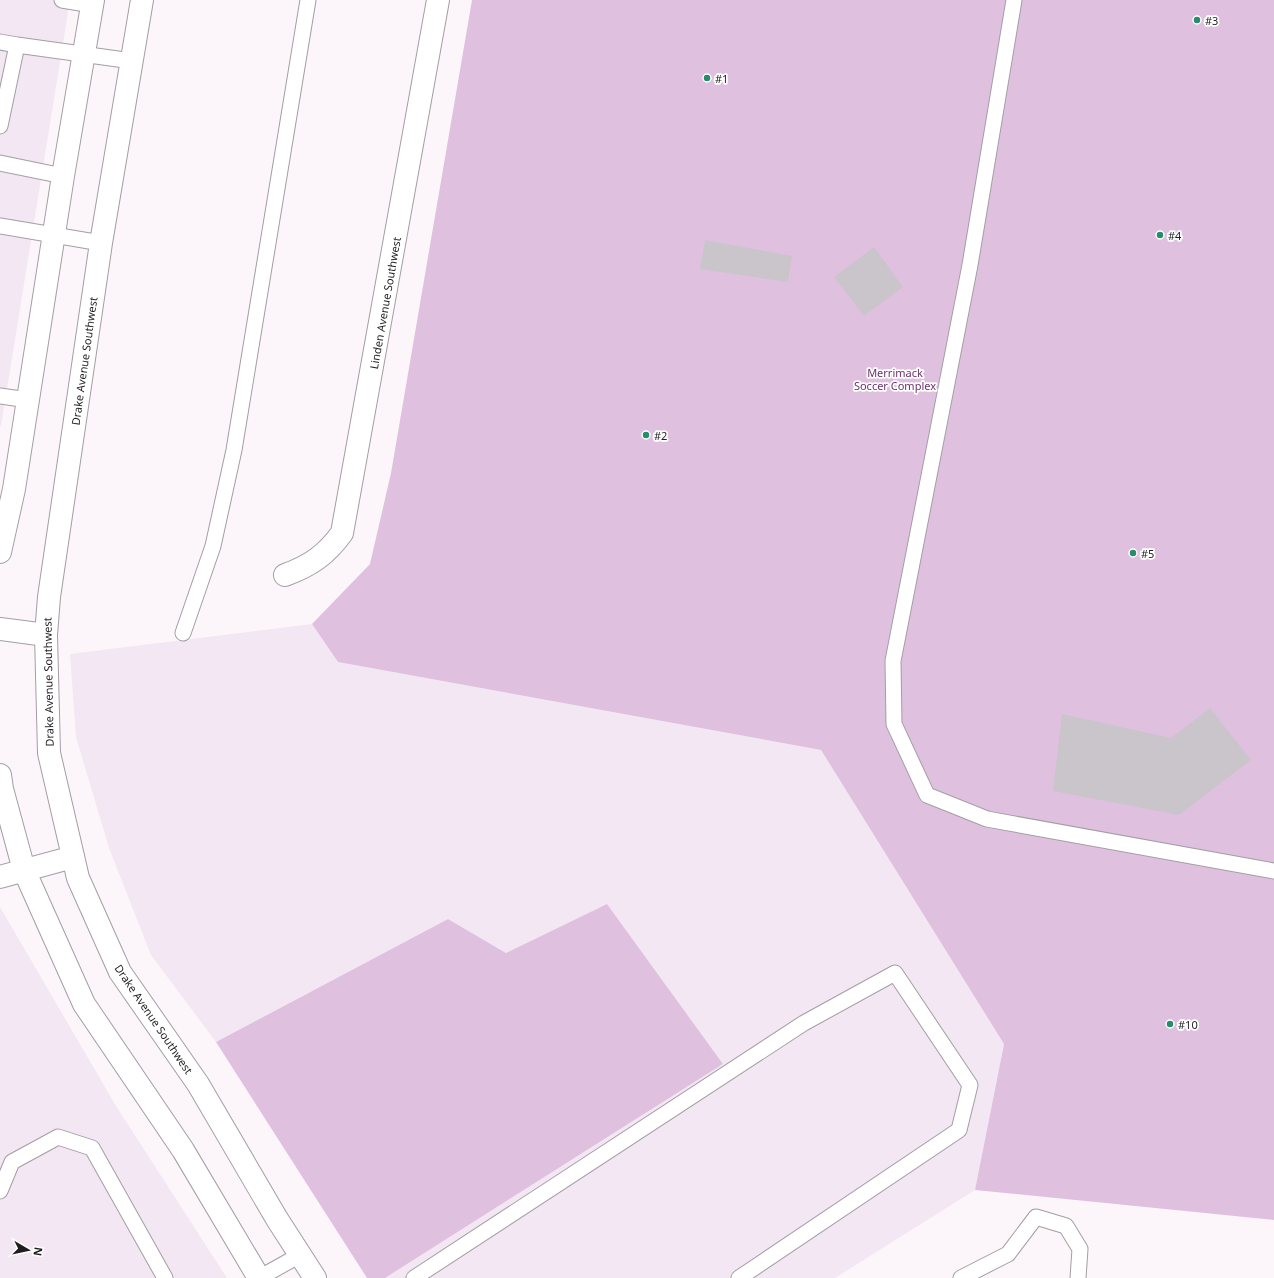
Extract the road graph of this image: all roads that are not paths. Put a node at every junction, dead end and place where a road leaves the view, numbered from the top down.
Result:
1 (62, 0) edge
2 (142, 0) edge
3 (308, 0) edge
4 (438, 0) edge
5 (1014, 0) edge
6 (92, 3) edge
7 (0, 42) edge
8 (17, 45) junction
9 (83, 55) junction
10 (132, 61) junction
11 (0, 126) edge
12 (0, 163) edge
13 (63, 176) junction
14 (0, 229) edge
15 (54, 235) junction
16 (101, 242) junction
17 (0, 396) edge
18 (28, 400) junction
19 (0, 552) edge
20 (285, 575) dead end
21 (0, 629) edge
22 (183, 633) dead end
23 (46, 635) junction
24 (0, 775) edge
25 (73, 857) junction
26 (24, 870) junction
27 (1274, 871) edge
28 (0, 877) edge
29 (0, 1190) edge
30 (300, 1254) junction
31 (165, 1278) edge
32 (259, 1278) edge
33 (315, 1278) edge
34 (414, 1278) edge
35 (739, 1278) edge
36 (961, 1278) edge
37 (1078, 1278) edge

1 - 6 lane
2 - 10 street, Drake Avenue Southwest
3 - 22 lane
4 - 20 street, Linden Avenue Southwest
5 - 27 lane
6 - 9 street
7 - 8 lane
8 - 9 lane
8 - 11 lane
9 - 10 lane
9 - 13 street
10 - 16 street, Drake Avenue Southwest
12 - 13 lane
13 - 15 street
14 - 15 lane
15 - 16 lane
15 - 18 street
16 - 23 street, Drake Avenue Southwest
17 - 18 lane
18 - 19 street
21 - 23 street
23 - 25 street, Drake Avenue Southwest
24 - 26 street
25 - 26 street
25 - 30 street, Drake Avenue Southwest
26 - 28 street
26 - 32 street
29 - 31 lane
30 - 32 lane
30 - 33 street, Drake Avenue Southwest
34 - 35 lane
36 - 37 lane

